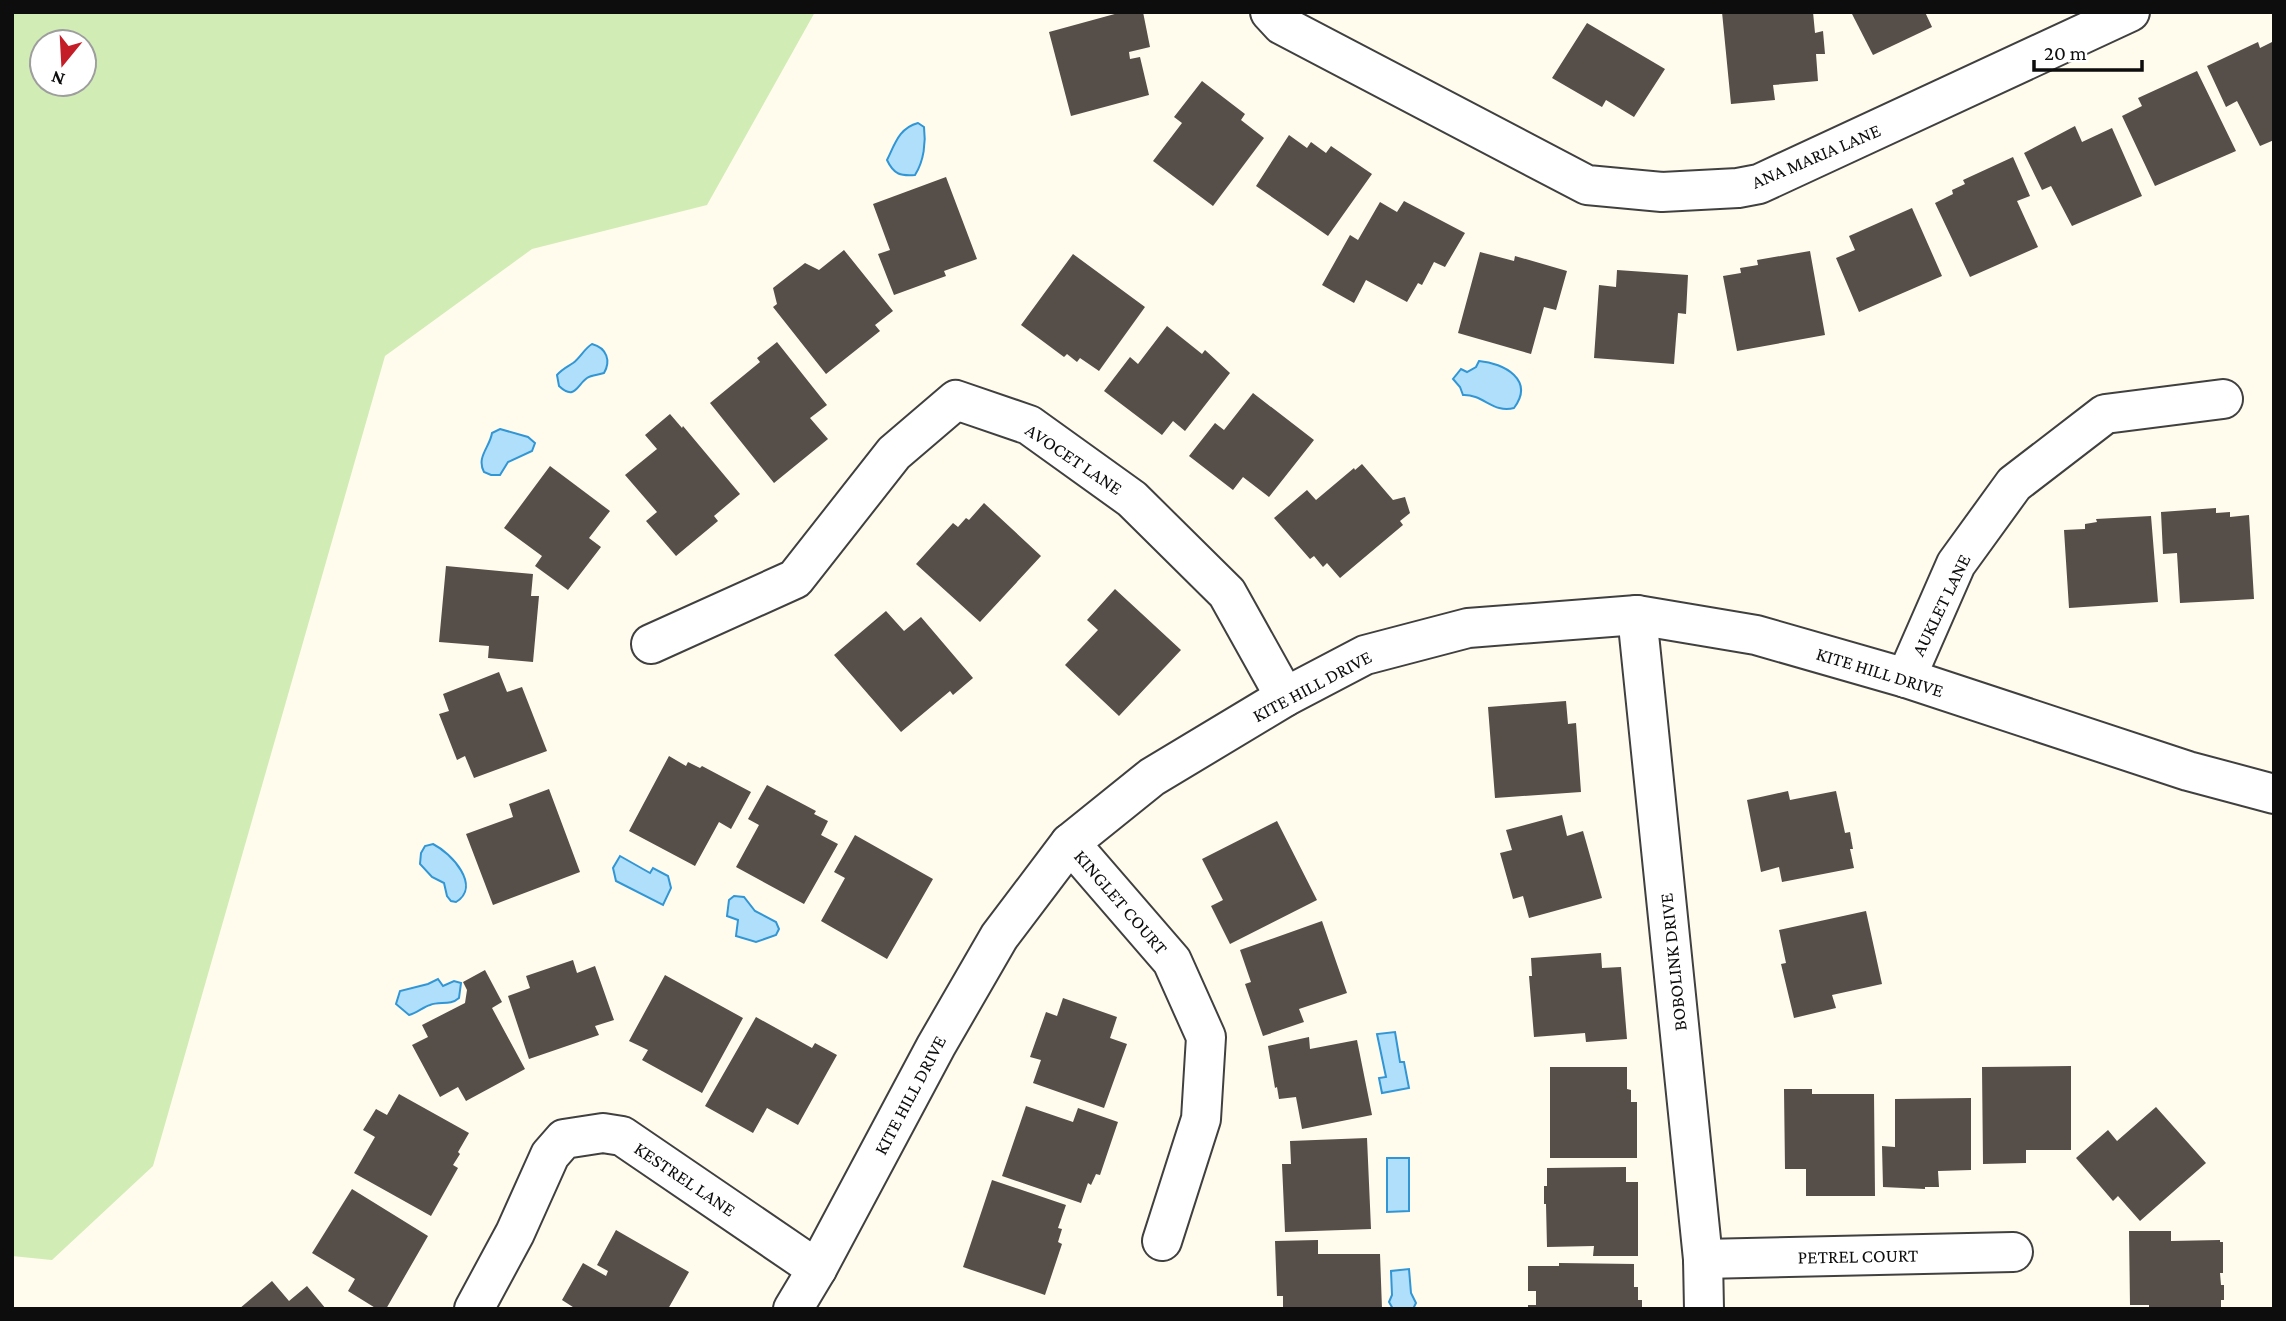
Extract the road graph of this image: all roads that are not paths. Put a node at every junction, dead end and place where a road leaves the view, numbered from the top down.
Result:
1 (1270, 12) edge
2 (2130, 12) edge
3 (2223, 398) dead end
4 (1637, 615) junction
5 (651, 644) dead end
6 (1906, 678) junction
7 (1285, 697) junction
8 (2274, 794) edge
9 (1070, 843) junction
10 (1162, 1241) dead end
11 (2013, 1252) dead end
12 (1703, 1259) junction
13 (817, 1269) junction
14 (474, 1309) edge
15 (793, 1309) edge
16 (1704, 1309) edge

1 - 2 street, ANA MARIA LANE
3 - 6 street, AUKLET LANE
4 - 6 street, KITE HILL DRIVE
4 - 7 street, KITE HILL DRIVE
4 - 12 street, BOBOLINK DRIVE
5 - 7 street, AVOCET LANE
6 - 8 street, KITE HILL DRIVE
7 - 9 street, KITE HILL DRIVE
9 - 10 street, KINGLET COURT
9 - 13 street, KITE HILL DRIVE
11 - 12 street, PETREL COURT
12 - 16 street, BOBOLINK DRIVE
13 - 14 street, KESTREL LANE
13 - 15 street, KITE HILL DRIVE

